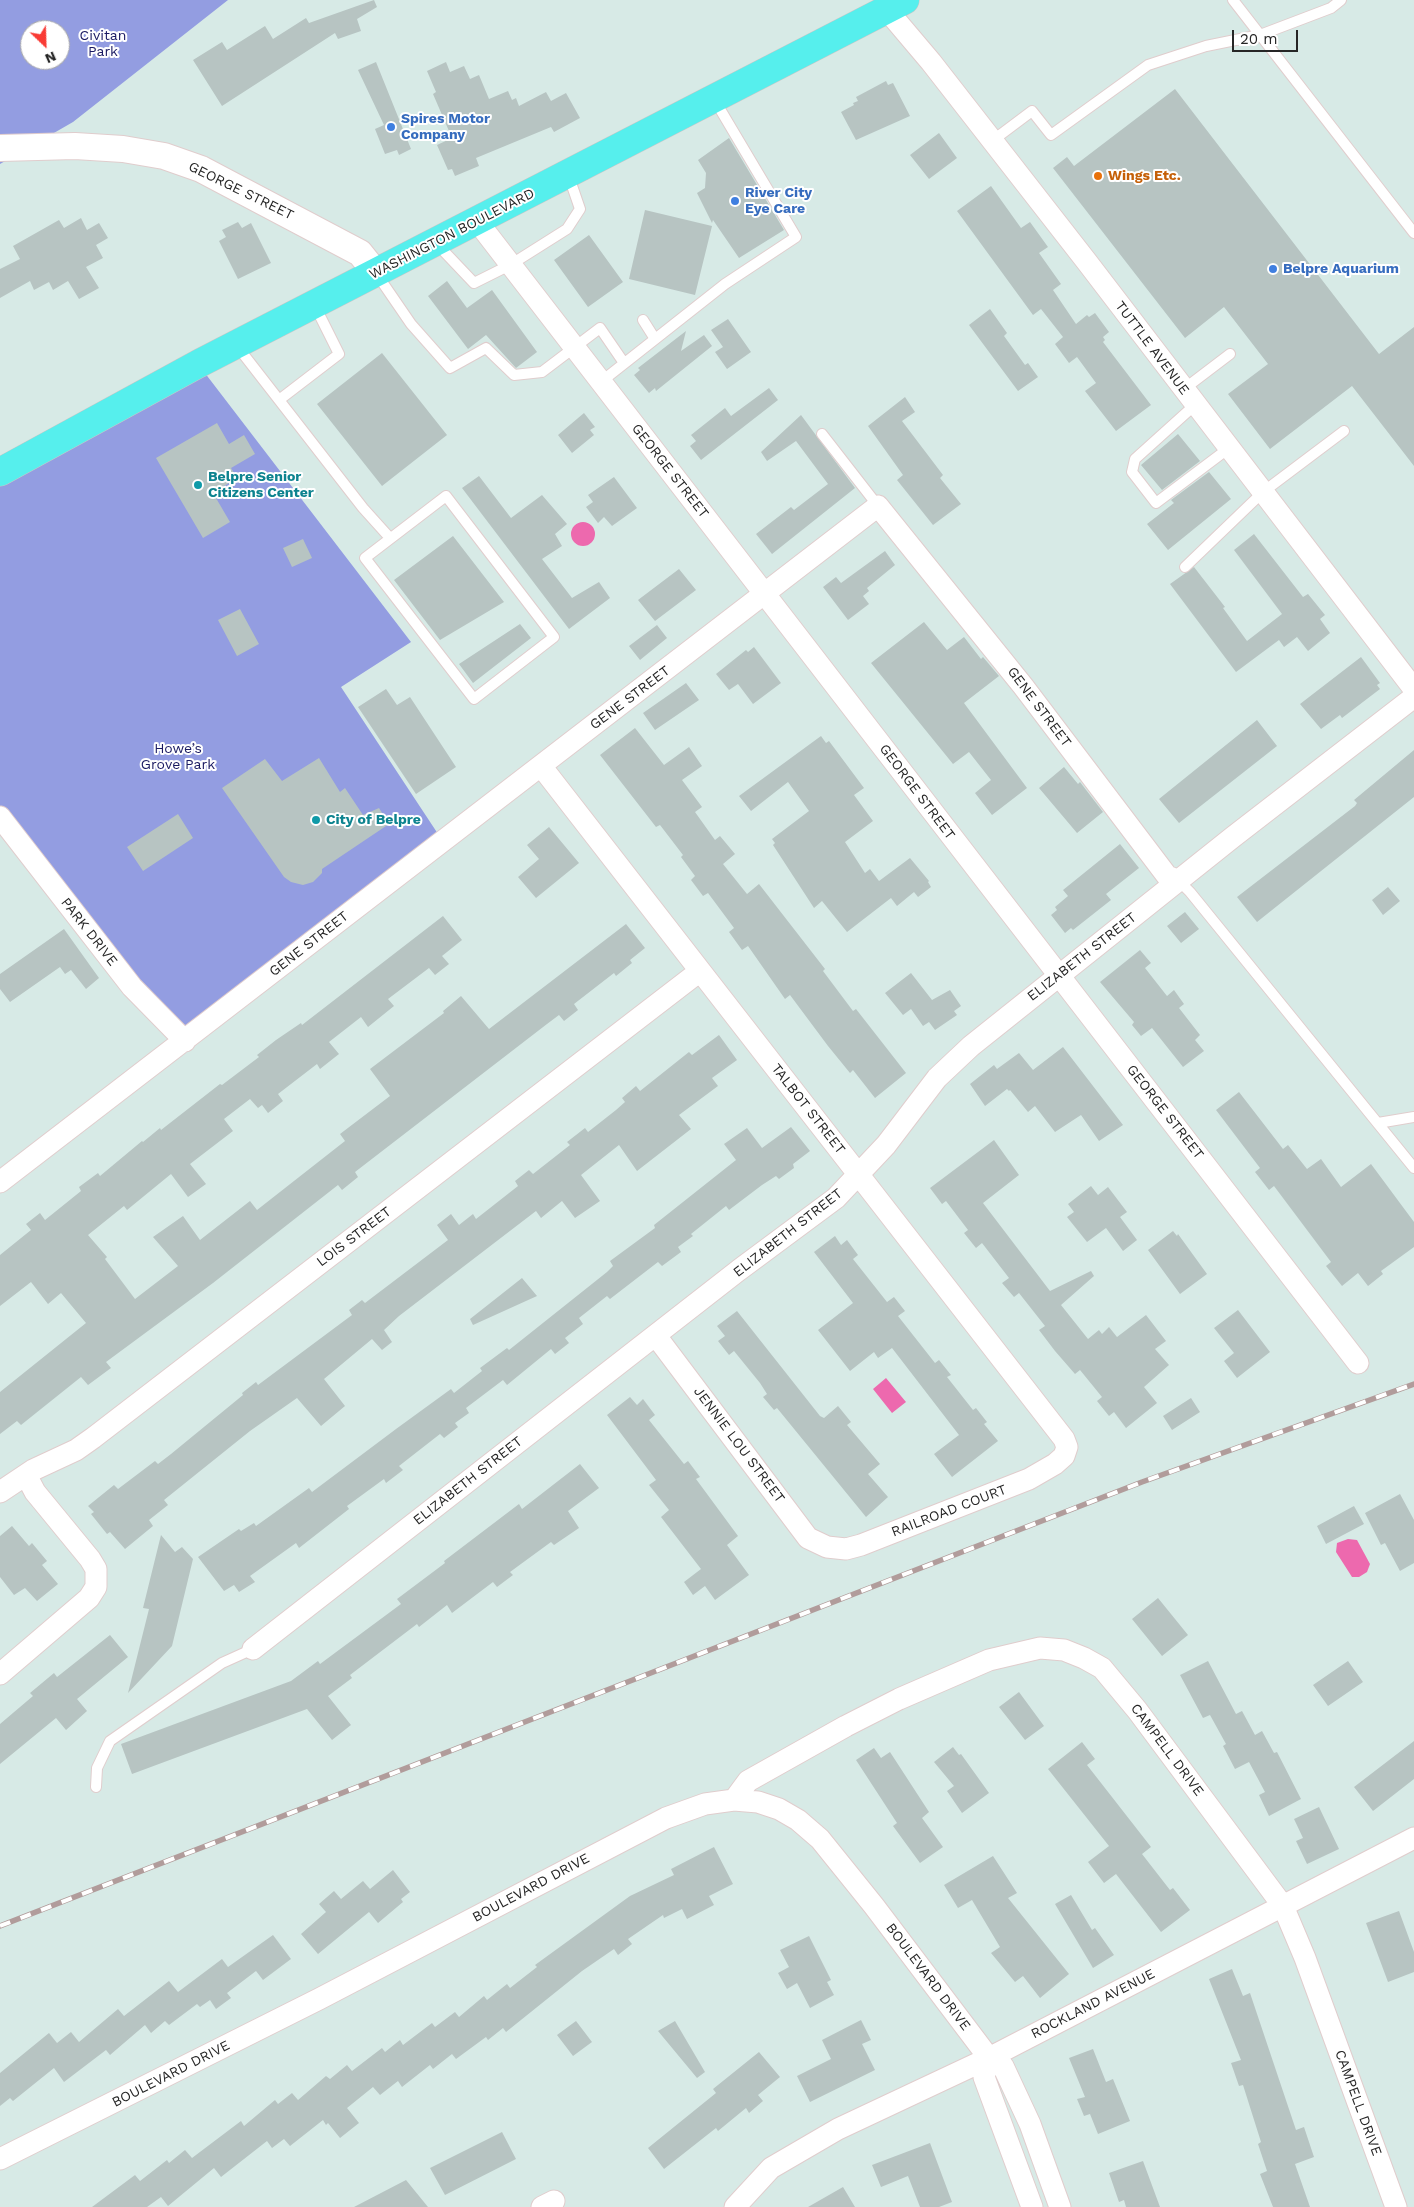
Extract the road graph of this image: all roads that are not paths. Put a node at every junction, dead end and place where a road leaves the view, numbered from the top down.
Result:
1 (1233, 0) edge
2 (1341, 0) edge
3 (896, 5) edge
4 (1260, 35) junction
5 (714, 98) junction
6 (992, 140) junction
7 (0, 148) edge
8 (568, 174) junction
9 (477, 221) junction
10 (1414, 233) edge
11 (435, 242) junction
12 (510, 265) junction
13 (376, 273) junction
14 (315, 304) junction
15 (643, 320) dead end
16 (656, 338) junction
17 (236, 345) junction
18 (575, 347) junction
19 (1230, 354) dead end
20 (624, 363) junction
21 (602, 381) junction
22 (1190, 397) junction
23 (279, 400) junction
24 (1344, 431) dead end
25 (822, 434) dead end
26 (1229, 448) junction
27 (0, 472) edge
28 (1263, 492) junction
29 (878, 506) junction
30 (390, 538) junction
31 (1185, 567) dead end
32 (765, 594) junction
33 (1414, 689) edge
34 (1414, 697) edge
35 (541, 766) junction
36 (0, 817) edge
37 (1178, 881) junction
38 (700, 971) junction
39 (1058, 975) junction
40 (185, 1041) junction
41 (1414, 1117) edge
42 (1378, 1123) junction
43 (1414, 1168) edge
44 (859, 1174) junction
45 (0, 1182) edge
46 (656, 1336) junction
47 (1358, 1363) dead end
48 (1064, 1456) joint
49 (26, 1474) junction
50 (0, 1492) edge
51 (827, 1547) joint
52 (253, 1648) joint
53 (0, 1674) edge
54 (96, 1787) dead end
55 (734, 1800) junction
56 (1414, 1838) edge
57 (1282, 1906) junction
58 (989, 2058) junction
59 (0, 2159) edge
60 (735, 2207) edge
61 (1032, 2207) edge
62 (1060, 2207) edge
63 (1396, 2207) edge

1 - 4 lane
2 - 4 lane
3 - 5 main road, WASHINGTON BOULEVARD
3 - 6 street, TUTTLE AVENUE
4 - 6 lane
4 - 10 lane
5 - 8 main road, WASHINGTON BOULEVARD
5 - 16 lane
6 - 22 street, TUTTLE AVENUE
7 - 13 street, GEORGE STREET
8 - 9 main road, WASHINGTON BOULEVARD
8 - 12 lane
9 - 11 main road, WASHINGTON BOULEVARD
9 - 12 street, GEORGE STREET
11 - 12 lane
11 - 13 main road, WASHINGTON BOULEVARD
12 - 18 street, GEORGE STREET
13 - 14 main road, WASHINGTON BOULEVARD
13 - 18 lane
14 - 17 main road, WASHINGTON BOULEVARD
14 - 23 lane
15 - 16 lane
16 - 20 lane
17 - 23 lane
17 - 27 main road, WASHINGTON BOULEVARD
18 - 20 lane
18 - 21 street, GEORGE STREET
19 - 22 lane
20 - 21 lane
21 - 32 street, GEORGE STREET
22 - 26 street, TUTTLE AVENUE
22 - 26 lane
23 - 30 lane
24 - 28 lane
25 - 29 lane
26 - 28 street, TUTTLE AVENUE
28 - 31 lane
28 - 33 street, TUTTLE AVENUE
29 - 32 street, GENE STREET
29 - 37 street, GENE STREET
30 - 30 lane
32 - 35 street, GENE STREET
32 - 39 street, GEORGE STREET
34 - 37 street, ELIZABETH STREET
35 - 38 street, TALBOT STREET
35 - 40 street, GENE STREET
36 - 40 street, PARK DRIVE
37 - 39 street, ELIZABETH STREET
37 - 42 lane
38 - 44 street, TALBOT STREET
38 - 49 street, LOIS STREET
39 - 44 street, ELIZABETH STREET
39 - 47 street, GEORGE STREET
40 - 45 street, GENE STREET
41 - 42 lane
42 - 43 lane
44 - 46 street, ELIZABETH STREET
44 - 48 street, TALBOT STREET
46 - 51 street, JENNIE LOU STREET
46 - 52 street, ELIZABETH STREET
48 - 51 street, RAILROAD COURT
49 - 50 street, LOIS STREET
49 - 53 street
52 - 54 lane
55 - 57 street, CAMPELL DRIVE
55 - 58 street, BOULEVARD DRIVE
55 - 59 street, BOULEVARD DRIVE
56 - 57 street, ROCKLAND AVENUE
57 - 58 street, ROCKLAND AVENUE
57 - 63 street, CAMPELL DRIVE
58 - 60 street, ROCKLAND AVENUE
58 - 61 street
58 - 62 street, BOULEVARD DRIVE

